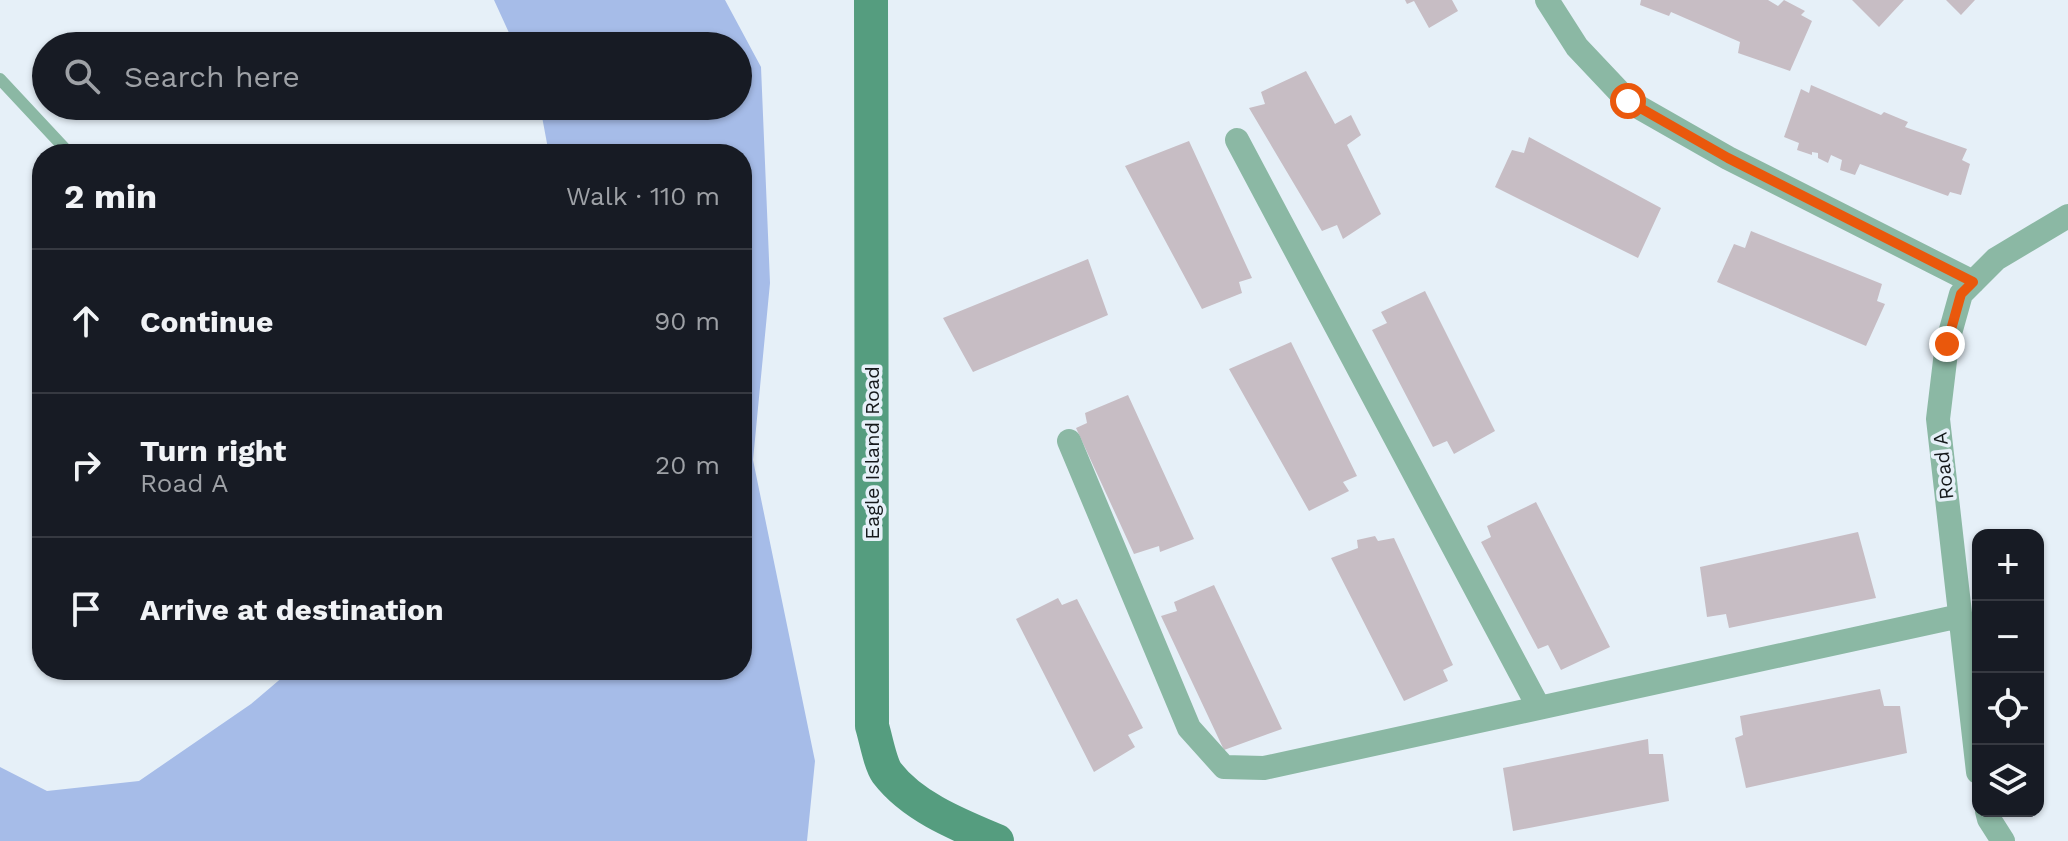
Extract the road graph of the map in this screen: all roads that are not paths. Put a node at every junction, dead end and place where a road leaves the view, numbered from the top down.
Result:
1 (871, 0) edge
2 (1547, 0) edge
3 (0, 79) edge
4 (32, 113) edge
5 (38, 120) edge
6 (1237, 140) dead end
7 (61, 144) edge
8 (2068, 216) edge
9 (1973, 282) junction
10 (1069, 441) dead end
11 (1960, 616) junction
12 (1539, 708) junction
13 (1975, 745) edge
14 (1988, 817) edge
15 (997, 841) edge
16 (2003, 841) edge

1 - 15 street, Eagle Island Road
2 - 9 street
3 - 4 lane
5 - 7 lane
6 - 12 street
8 - 9 street, Road A
9 - 11 street, Road A
10 - 12 street
11 - 12 street
11 - 13 street, Road A
14 - 16 street

